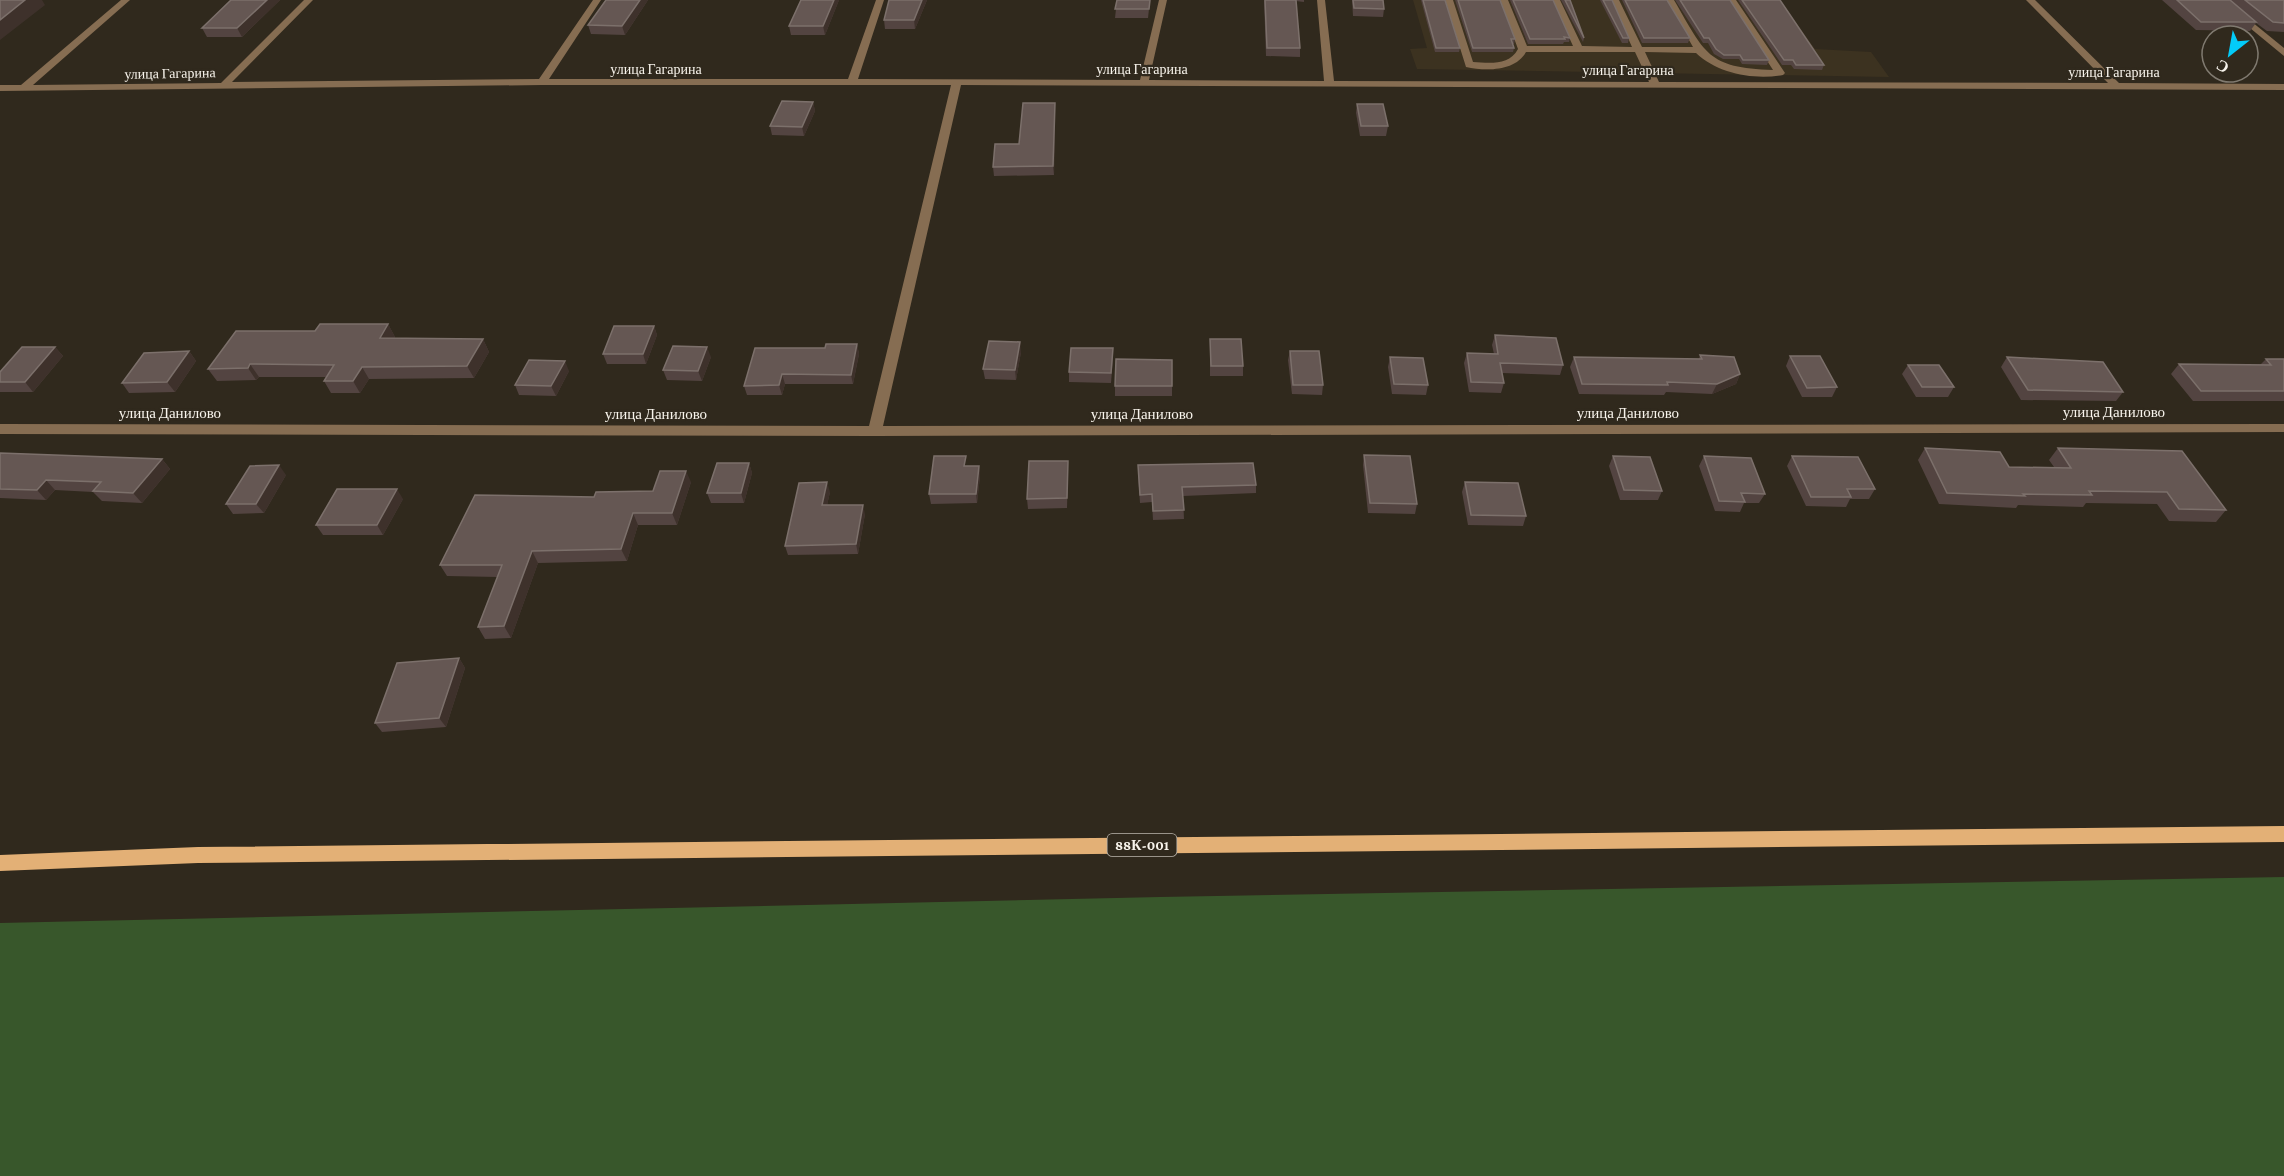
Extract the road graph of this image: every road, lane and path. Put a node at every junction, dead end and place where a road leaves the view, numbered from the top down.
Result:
1 (126, 0) edge
2 (309, 0) edge
3 (597, 0) edge
4 (880, 0) edge
5 (1163, 0) edge
6 (1321, 0) edge
7 (1449, 0) edge
8 (1504, 0) edge
9 (1556, 0) edge
10 (1615, 0) edge
11 (1670, 0) edge
12 (1732, 0) edge
13 (2030, 0) edge
14 (2220, 0) edge
15 (1523, 49) junction
16 (1579, 49) junction
17 (1639, 50) junction
18 (1699, 50) junction
19 (2284, 53) edge
20 (542, 82) junction
21 (852, 82) junction
22 (957, 82) junction
23 (1144, 82) junction
24 (1329, 83) junction
25 (1655, 84) junction
26 (224, 86) junction
27 (2116, 86) junction
28 (2284, 87) edge
29 (0, 88) edge
30 (22, 88) junction
31 (2284, 428) edge
32 (0, 429) edge
33 (874, 431) junction
34 (2284, 834) edge
35 (0, 863) edge

1 - 30 street
2 - 26 street
3 - 20 street
4 - 21 street
5 - 23 street
6 - 24 street
7 - 15 street
8 - 15 street
9 - 16 street
10 - 17 street
11 - 18 street
12 - 18 street
13 - 27 street
14 - 19 street
15 - 16 street
16 - 17 street
17 - 18 street
17 - 25 street
20 - 21 street, улица Гагарина
20 - 26 street, улица Гагарина
21 - 22 street, улица Гагарина
22 - 23 street, улица Гагарина
22 - 33 street
23 - 24 street, улица Гагарина
24 - 25 street, улица Гагарина
25 - 27 street, улица Гагарина
26 - 30 street, улица Гагарина
27 - 28 street, улица Гагарина
29 - 30 street, улица Гагарина
31 - 33 street, улица Данилово
32 - 33 street, улица Данилово
34 - 35 main road, 88К-001

